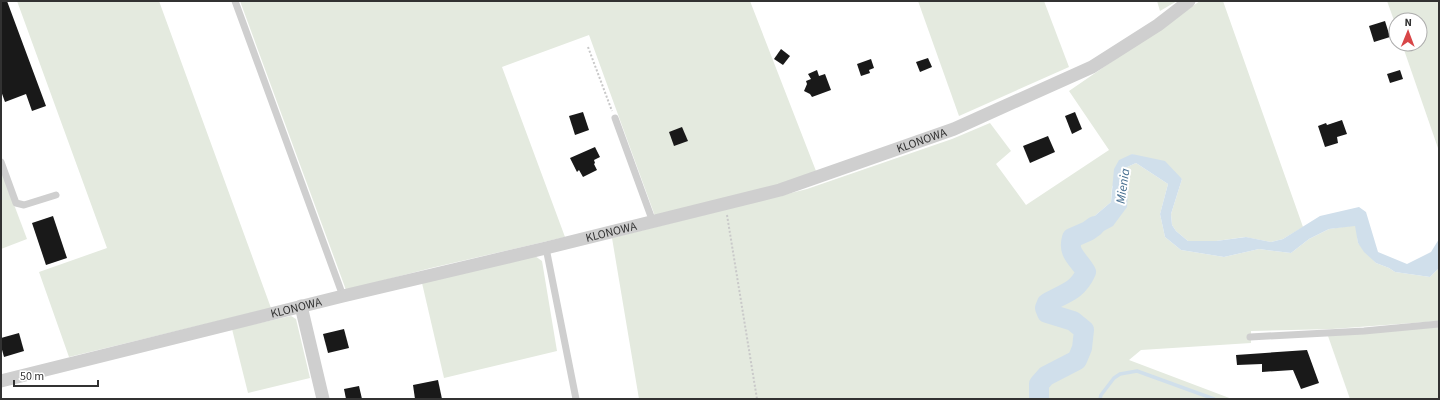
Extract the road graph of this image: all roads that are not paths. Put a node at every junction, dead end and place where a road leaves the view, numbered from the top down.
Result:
1 (235, 1) edge
2 (1189, 1) edge
3 (615, 118) road end
4 (1, 162) edge
5 (56, 195) dead end
6 (653, 222) junction
7 (546, 248) junction
8 (343, 296) junction
9 (301, 306) junction
10 (1439, 324) edge
11 (1250, 338) dead end
12 (1, 381) edge
13 (323, 399) edge
14 (576, 399) edge

1 - 8 lane
2 - 6 street, KLONOWA
3 - 6 lane
4 - 5 lane
6 - 7 street, KLONOWA
7 - 8 street, KLONOWA
7 - 14 lane
8 - 9 street, KLONOWA
9 - 12 street, KLONOWA
9 - 13 street
10 - 11 lane

